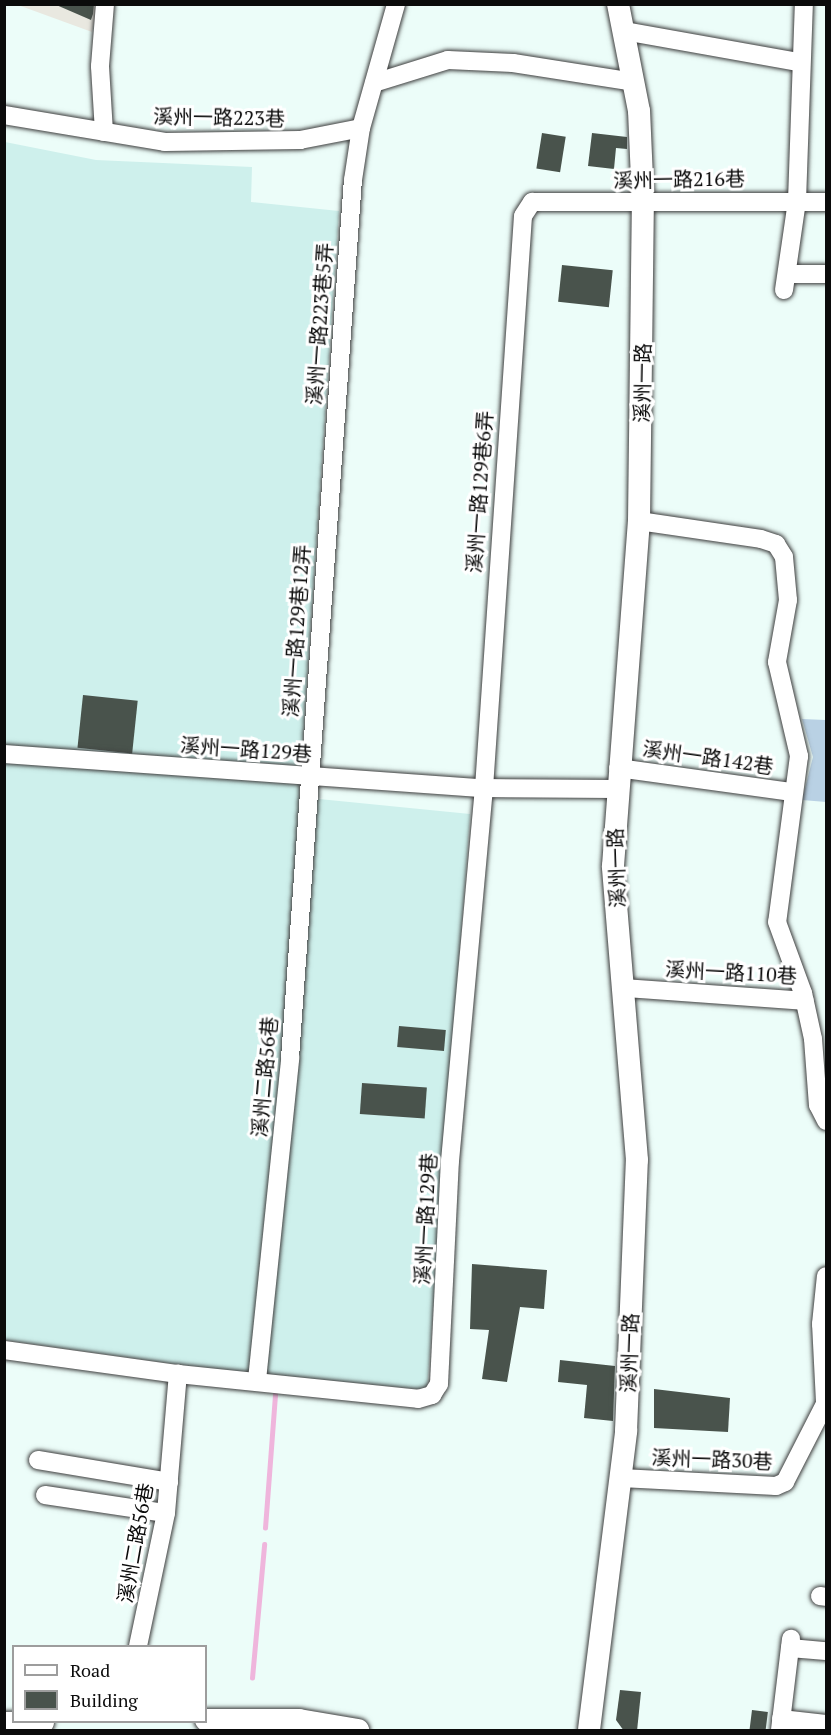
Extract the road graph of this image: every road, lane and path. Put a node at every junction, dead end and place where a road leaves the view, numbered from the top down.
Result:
1 (105, 4) edge
2 (396, 4) edge
3 (618, 4) edge
4 (804, 4) edge
5 (624, 31) junction
6 (798, 62) junction
7 (634, 82) junction
8 (374, 83) junction
9 (4, 115) edge
10 (361, 128) junction
11 (104, 132) junction
12 (797, 201) junction
13 (532, 202) joint
14 (643, 202) junction
15 (826, 202) edge
16 (826, 274) edge
17 (639, 521) junction
18 (326, 525) joint
19 (4, 754) edge
20 (307, 777) junction
21 (617, 779) junction
22 (484, 788) junction
23 (792, 792) junction
24 (625, 988) junction
25 (805, 1001) junction
26 (826, 1121) edge
27 (826, 1276) edge
28 (4, 1350) edge
29 (178, 1374) junction
30 (257, 1380) junction
31 (826, 1402) edge
32 (38, 1460) dead end
33 (621, 1478) junction
34 (169, 1482) junction
35 (45, 1495) dead end
36 (166, 1513) junction
37 (138, 1645) edge
38 (826, 1651) edge
39 (207, 1720) edge
40 (826, 1724) edge
41 (780, 1725) edge
42 (298, 1726) edge
43 (358, 1731) edge
44 (589, 1731) edge

1 - 11 street
2 - 8 street, 溪州一路223巷5弄
3 - 5 street, 溪州一路
4 - 6 street
5 - 6 street
5 - 7 street, 溪州一路
6 - 12 street
7 - 8 street
7 - 14 street, 溪州一路
8 - 10 street, 溪州一路223巷5弄
9 - 11 street, 溪州一路223巷
10 - 11 street, 溪州一路223巷
10 - 18 street, 溪州一路223巷5弄
12 - 14 street, 溪州一路216巷
12 - 15 street, 溪州一路216巷
12 - 16 street
13 - 14 street, 溪州一路216巷
13 - 22 street, 溪州一路129巷6弄
14 - 17 street, 溪州一路
17 - 21 street, 溪州一路
17 - 23 street, 溪州一路110巷
18 - 20 street, 溪州一路129巷12弄
19 - 20 street, 溪州一路129巷
20 - 22 street, 溪州一路129巷
20 - 30 street, 溪州二路56巷
21 - 22 street, 溪州一路129巷
21 - 23 street, 溪州一路142巷
21 - 24 street, 溪州一路
22 - 30 street, 溪州一路129巷
23 - 25 street, 溪州一路110巷
24 - 25 street, 溪州一路110巷
24 - 33 street, 溪州一路
25 - 26 street
27 - 31 street, 溪州一路30巷
28 - 29 street, 溪州一路129巷
29 - 30 street, 溪州一路129巷
29 - 34 street, 溪州二路56巷
31 - 33 street, 溪州一路30巷
32 - 34 street
33 - 44 street, 溪州一路
34 - 36 street, 溪州二路56巷
35 - 36 street
36 - 37 street, 溪州二路56巷
38 - 41 street
39 - 42 street
40 - 41 street
42 - 43 street

